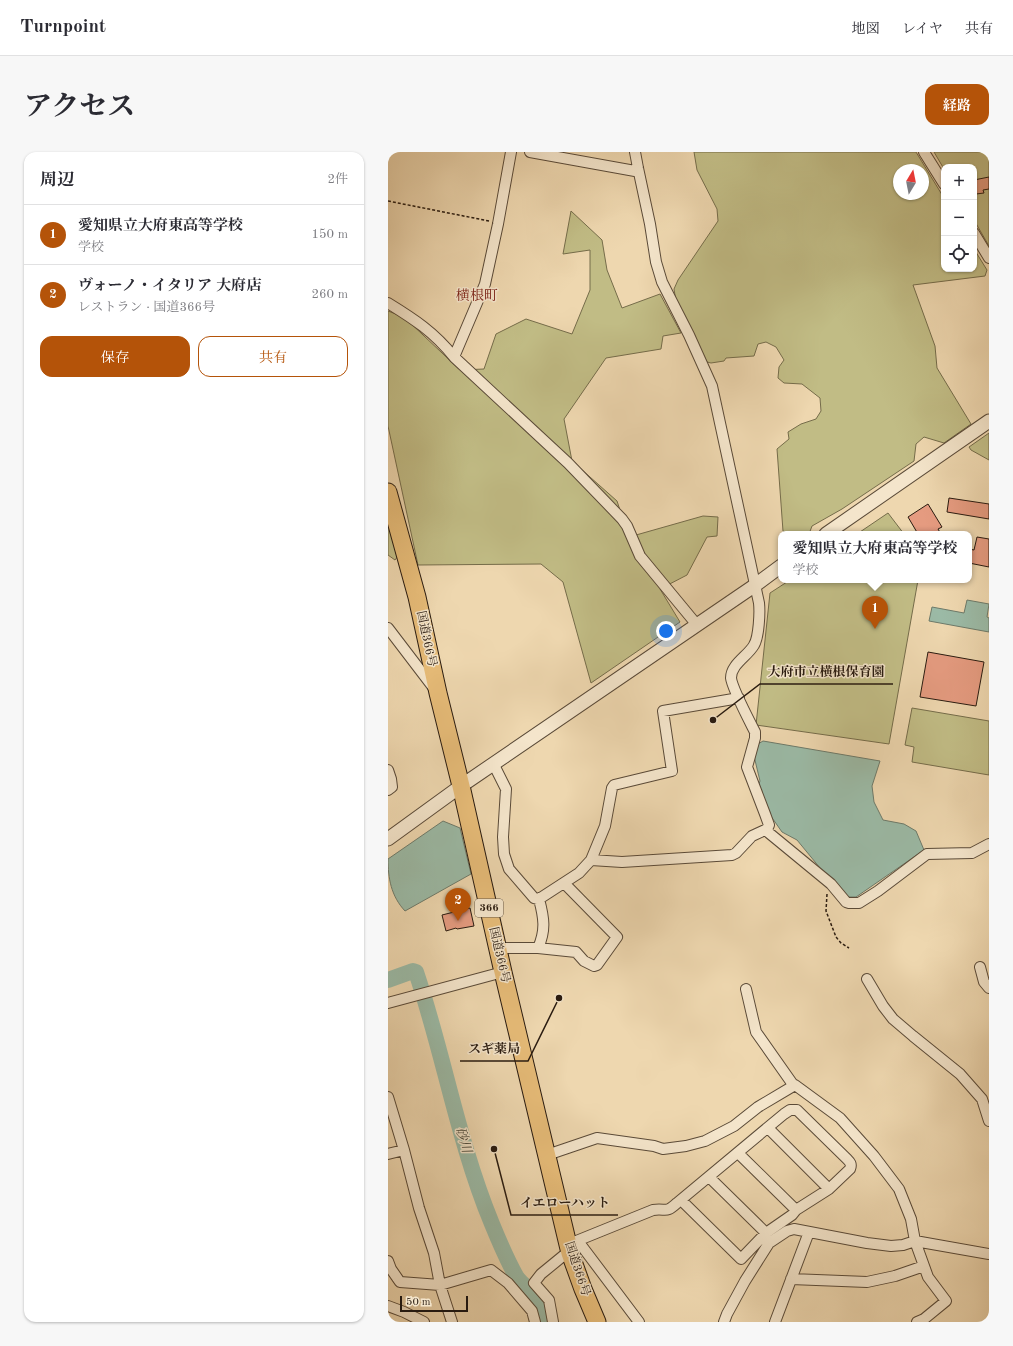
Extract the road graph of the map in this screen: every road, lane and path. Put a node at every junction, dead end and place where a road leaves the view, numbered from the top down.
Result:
1 (511, 152) edge
2 (530, 152) edge
3 (635, 152) edge
4 (924, 152) edge
5 (638, 168) junction
6 (941, 179) edge
7 (388, 201) edge
8 (498, 224) junction
9 (976, 236) edge
10 (989, 258) edge
11 (388, 303) edge
12 (454, 356) junction
13 (989, 421) edge
14 (388, 492) edge
15 (830, 531) edge
16 (778, 568) edge
17 (754, 586) junction
18 (697, 626) junction
19 (388, 628) edge
20 (438, 693) junction
21 (739, 698) junction
22 (494, 765) junction
23 (388, 770) edge
24 (462, 786) junction
25 (388, 790) edge
26 (767, 829) junction
27 (388, 839) edge
28 (989, 844) edge
29 (591, 860) junction
30 (564, 883) junction
31 (826, 890) dead end
32 (539, 899) junction
33 (498, 948) junction
34 (538, 948) junction
35 (849, 948) dead end
36 (980, 967) dead end
37 (503, 972) junction
38 (867, 978) dead end
39 (989, 988) edge
40 (746, 989) dead end
41 (388, 1003) edge
42 (794, 1086) junction
43 (388, 1097) edge
44 (989, 1121) edge
45 (768, 1128) junction
46 (404, 1150) junction
47 (738, 1153) junction
48 (388, 1154) edge
49 (547, 1155) junction
50 (709, 1177) junction
51 (829, 1189) junction
52 (681, 1200) junction
53 (796, 1210) junction
54 (809, 1232) junction
55 (766, 1233) junction
56 (915, 1242) junction
57 (570, 1247) junction
58 (989, 1254) edge
59 (388, 1261) edge
60 (924, 1266) junction
61 (791, 1279) junction
62 (440, 1285) junction
63 (388, 1306) edge
64 (424, 1322) edge
65 (452, 1322) edge
66 (535, 1322) edge
67 (553, 1322) edge
68 (597, 1322) edge
69 (639, 1322) edge
70 (725, 1322) edge
71 (775, 1322) edge
72 (917, 1322) edge

1 - 8 street
2 - 5 street
3 - 5 street
4 - 6 street
5 - 17 street
7 - 8 path
8 - 12 street
9 - 10 street
11 - 12 street
12 - 18 street
13 - 15 street
14 - 20 highway, 国道366号 / 366
16 - 17 street
17 - 18 street
17 - 21 street
18 - 22 street
19 - 20 street
20 - 24 highway, 国道366号 / 366
21 - 26 street
21 - 29 street
22 - 24 street
22 - 32 street
23 - 25 street
24 - 27 street
24 - 33 highway, 国道366号 / 366
26 - 28 street
26 - 29 street
29 - 30 street
30 - 32 street
30 - 34 street
31 - 35 path
32 - 34 street
33 - 34 street
33 - 37 highway, 国道366号 / 366
36 - 39 street
37 - 41 street
37 - 49 highway, 国道366号 / 366
38 - 44 street
40 - 42 street
42 - 49 street
42 - 56 street
43 - 46 street
45 - 47 street
45 - 51 street
45 - 51 street
46 - 48 street
46 - 62 street
47 - 50 street
47 - 53 street
49 - 57 highway, 国道366号 / 366
50 - 52 street
50 - 55 street
51 - 53 street
52 - 55 street
52 - 57 street
53 - 55 street
54 - 56 street
54 - 61 street
54 - 70 street
56 - 58 street
56 - 60 street
57 - 67 street
57 - 68 highway, 国道366号 / 366
57 - 69 street
59 - 62 street
60 - 61 street
60 - 72 street
61 - 71 street
62 - 65 street
62 - 66 street
63 - 64 street

